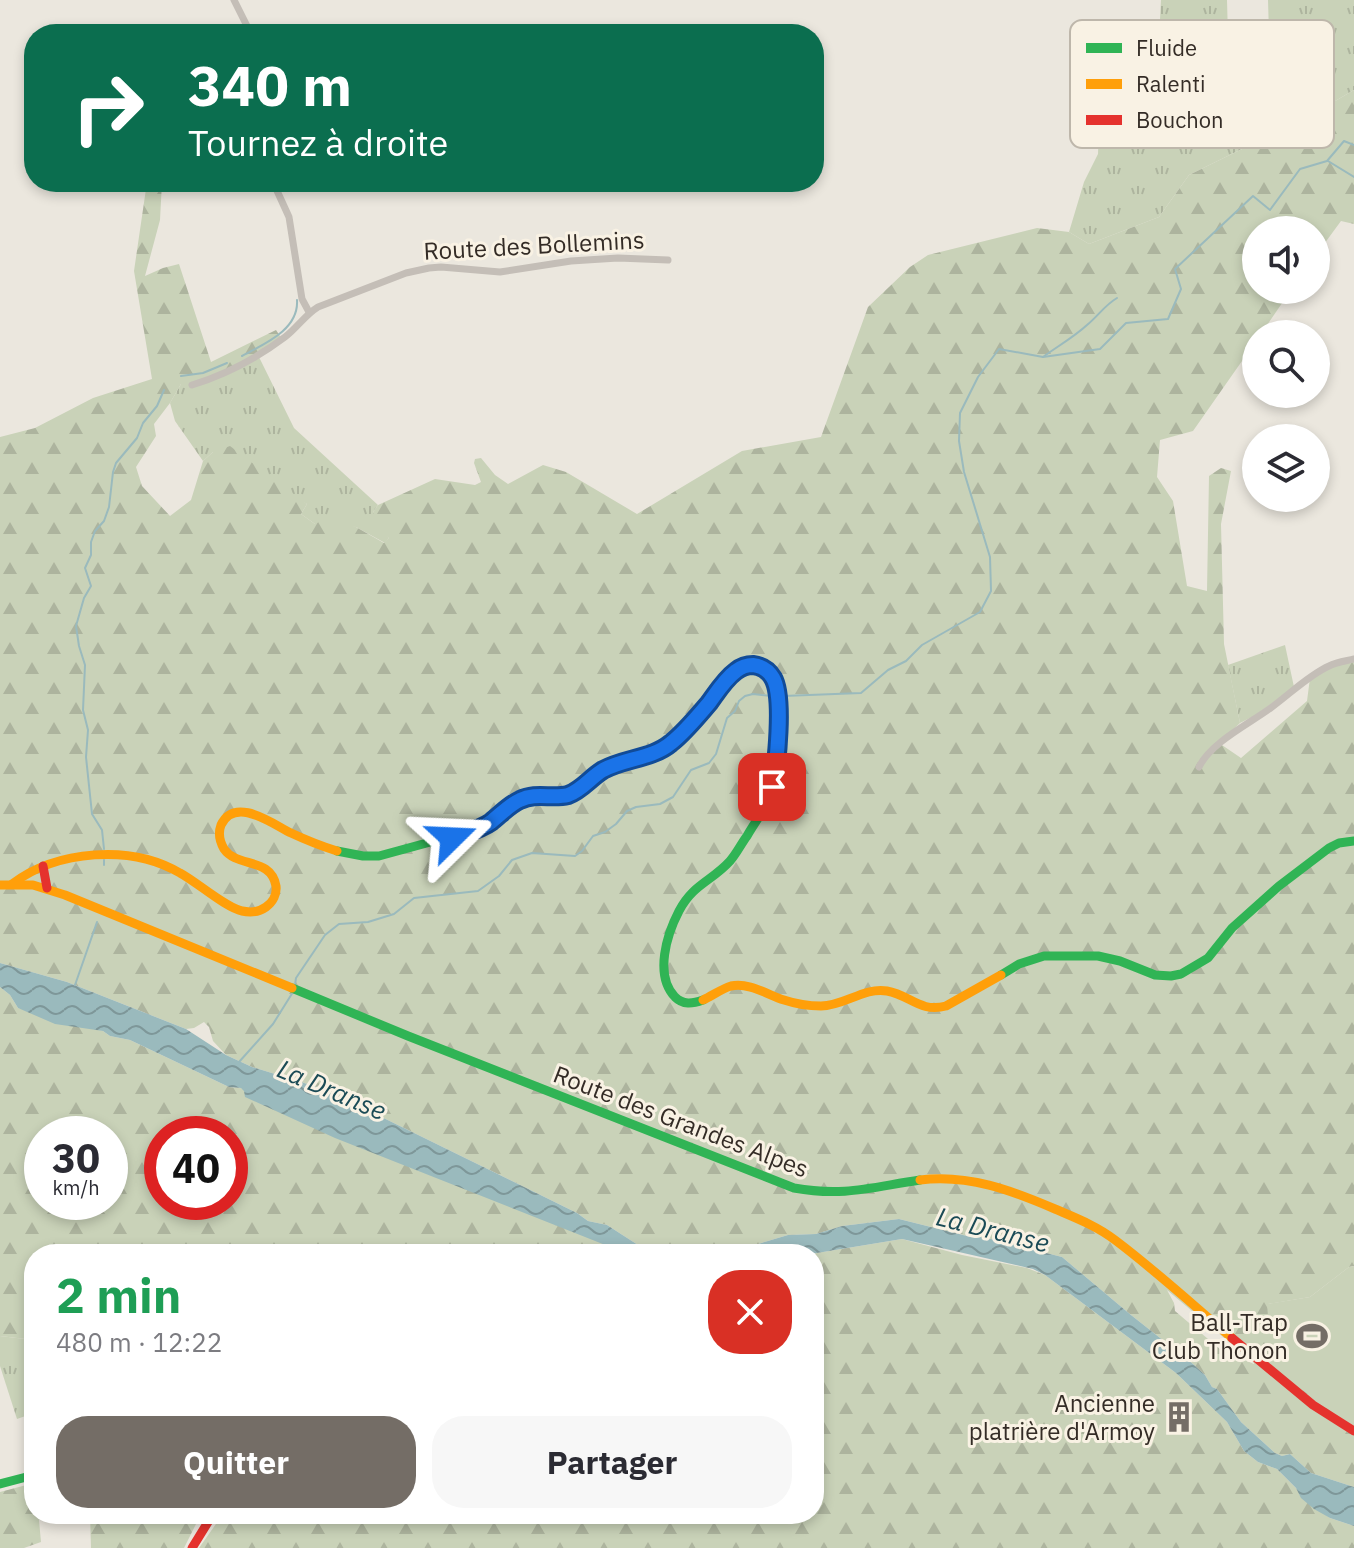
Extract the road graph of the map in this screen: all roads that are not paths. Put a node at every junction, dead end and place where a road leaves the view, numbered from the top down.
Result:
1 (234, 0) edge
2 (246, 24) edge
3 (278, 192) edge
4 (668, 260) dead end
5 (309, 312) junction
6 (192, 385) dead end
7 (1354, 659) edge
8 (1199, 767) dead end
9 (1354, 841) edge
10 (43, 866) junction
11 (12, 884) junction
12 (0, 885) edge
13 (47, 888) junction
14 (1354, 1431) edge
15 (24, 1478) edge
16 (0, 1484) edge
17 (207, 1524) edge
18 (192, 1548) edge

1 - 2 street
3 - 5 street
4 - 5 street, Route des Bollemins
5 - 6 street, Route des Bollemins
7 - 8 street
9 - 10 street
10 - 11 street
10 - 13 street
11 - 12 street, Route des Grandes Alpes
11 - 13 street, Route des Grandes Alpes
13 - 14 street, Route des Grandes Alpes
15 - 16 street
17 - 18 street

